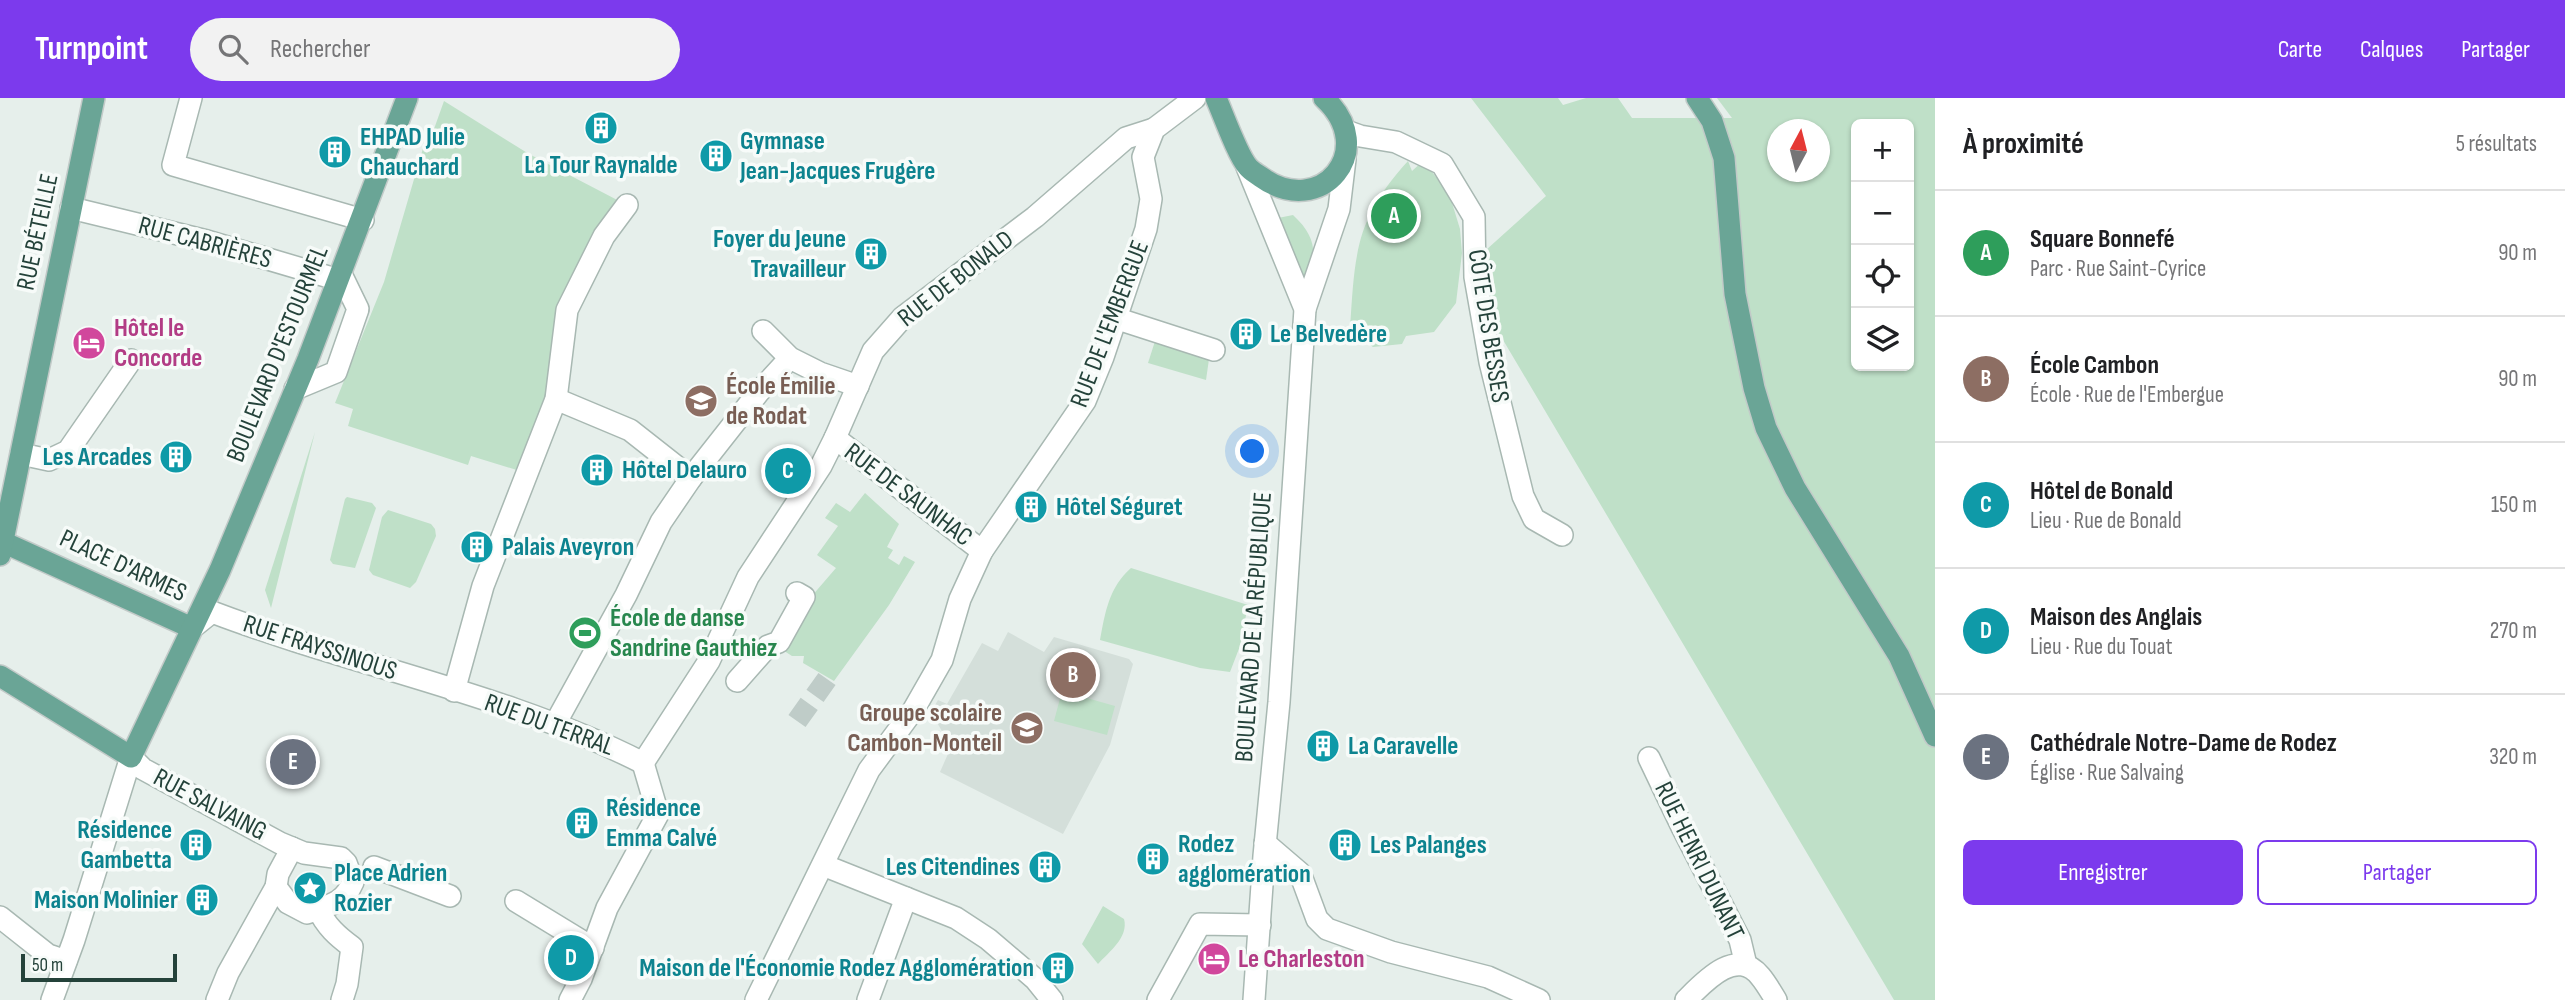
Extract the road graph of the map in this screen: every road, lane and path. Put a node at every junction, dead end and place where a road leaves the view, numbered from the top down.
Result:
1 (94, 98) edge
2 (191, 98) edge
3 (407, 98) edge
4 (1195, 98) edge
5 (1216, 98) edge
6 (1324, 98) edge
7 (1697, 98) edge
8 (1146, 130) junction
9 (1346, 131) junction
10 (1345, 159) junction
11 (1247, 167) junction
12 (627, 205) dead end
13 (71, 208) junction
14 (363, 220) junction
15 (340, 277) junction
16 (1305, 309) junction
17 (1115, 318) junction
18 (763, 331) dead end
19 (1214, 350) dead end
20 (790, 358) junction
21 (131, 360) dead end
22 (858, 386) junction
23 (295, 389) junction
24 (556, 399) junction
25 (835, 438) junction
26 (21, 454) junction
27 (691, 478) junction
28 (5, 508) edge
29 (1562, 535) dead end
30 (1, 549) edge
31 (982, 551) junction
32 (797, 593) dead end
33 (191, 628) junction
34 (0, 676) edge
35 (737, 681) dead end
36 (454, 691) junction
37 (555, 724) junction
38 (1935, 736) edge
39 (131, 757) junction
40 (1650, 758) dead end
41 (643, 763) junction
42 (1265, 843) junction
43 (292, 848) junction
44 (823, 865) junction
45 (374, 867) dead end
46 (276, 887) junction
47 (899, 895) junction
48 (450, 896) dead end
49 (516, 901) dead end
50 (318, 909) junction
51 (0, 917) edge
52 (1260, 925) junction
53 (593, 948) junction
54 (66, 961) junction
55 (1746, 965) junction
56 (52, 1000) edge
57 (217, 1000) edge
58 (342, 1000) edge
59 (570, 1000) edge
60 (756, 1000) edge
61 (868, 1000) edge
62 (1052, 1000) edge
63 (1158, 1000) edge
64 (1254, 1000) edge
65 (1539, 1000) edge
66 (1686, 1000) edge
67 (1776, 1000) edge

1 - 13 main road, RUE BÉTEILLE
2 - 14 street
3 - 14 main road, BOULEVARD D'ESTOURMEL
4 - 8 street, RUE DE BONALD
5 - 11 main road, BOULEVARD DE LA RÉPUBLIQUE
6 - 9 main road
7 - 38 main road
8 - 17 street, RUE DE L'EMBERGUE
8 - 22 street, RUE DE BONALD
9 - 10 main road
9 - 29 street, CÔTE DES BESSES
10 - 11 main road
10 - 16 street
11 - 16 street, BOULEVARD DE LA RÉPUBLIQUE
12 - 24 street
13 - 15 street, RUE CABRIÈRES
13 - 26 main road, RUE BÉTEILLE
14 - 15 main road, BOULEVARD D'ESTOURMEL
15 - 23 main road, BOULEVARD D'ESTOURMEL
15 - 23 street
16 - 42 street, BOULEVARD DE LA RÉPUBLIQUE
17 - 19 street
17 - 31 street, RUE DE L'EMBERGUE
18 - 20 street
20 - 22 street
20 - 27 street
21 - 26 street
22 - 25 street, RUE DE BONALD
23 - 33 main road, BOULEVARD D'ESTOURMEL
24 - 27 street
24 - 36 street
25 - 31 street, RUE DE SAUNHAC
25 - 41 street, RUE DE BONALD
26 - 28 main road, RUE BÉTEILLE
27 - 37 street
28 - 30 main road, RUE BÉTEILLE
30 - 33 main road, PLACE D'ARMES
31 - 44 street, RUE DE L'EMBERGUE
32 - 35 street
33 - 36 street, RUE FRAYSSINOUS
33 - 39 main road, PLACE D'ARMES
34 - 39 main road
36 - 37 street, RUE DU TERRAL
37 - 41 street, RUE DU TERRAL
39 - 43 street, RUE SALVAING
39 - 54 street
40 - 55 street, RUE HENRI DUNANT
41 - 53 street
42 - 52 street, BOULEVARD DE LA RÉPUBLIQUE
42 - 65 street
43 - 46 street
43 - 50 street
44 - 47 street
44 - 60 street, RUE DE L'EMBERGUE
45 - 48 street
46 - 50 street
46 - 57 street
47 - 61 street
47 - 62 street
49 - 53 street
50 - 58 street
51 - 54 street
52 - 63 street
52 - 64 street, BOULEVARD DE LA RÉPUBLIQUE
53 - 59 street
54 - 56 street
55 - 66 street, RUE HENRI DUNANT
55 - 67 street, RUE HENRI DUNANT

